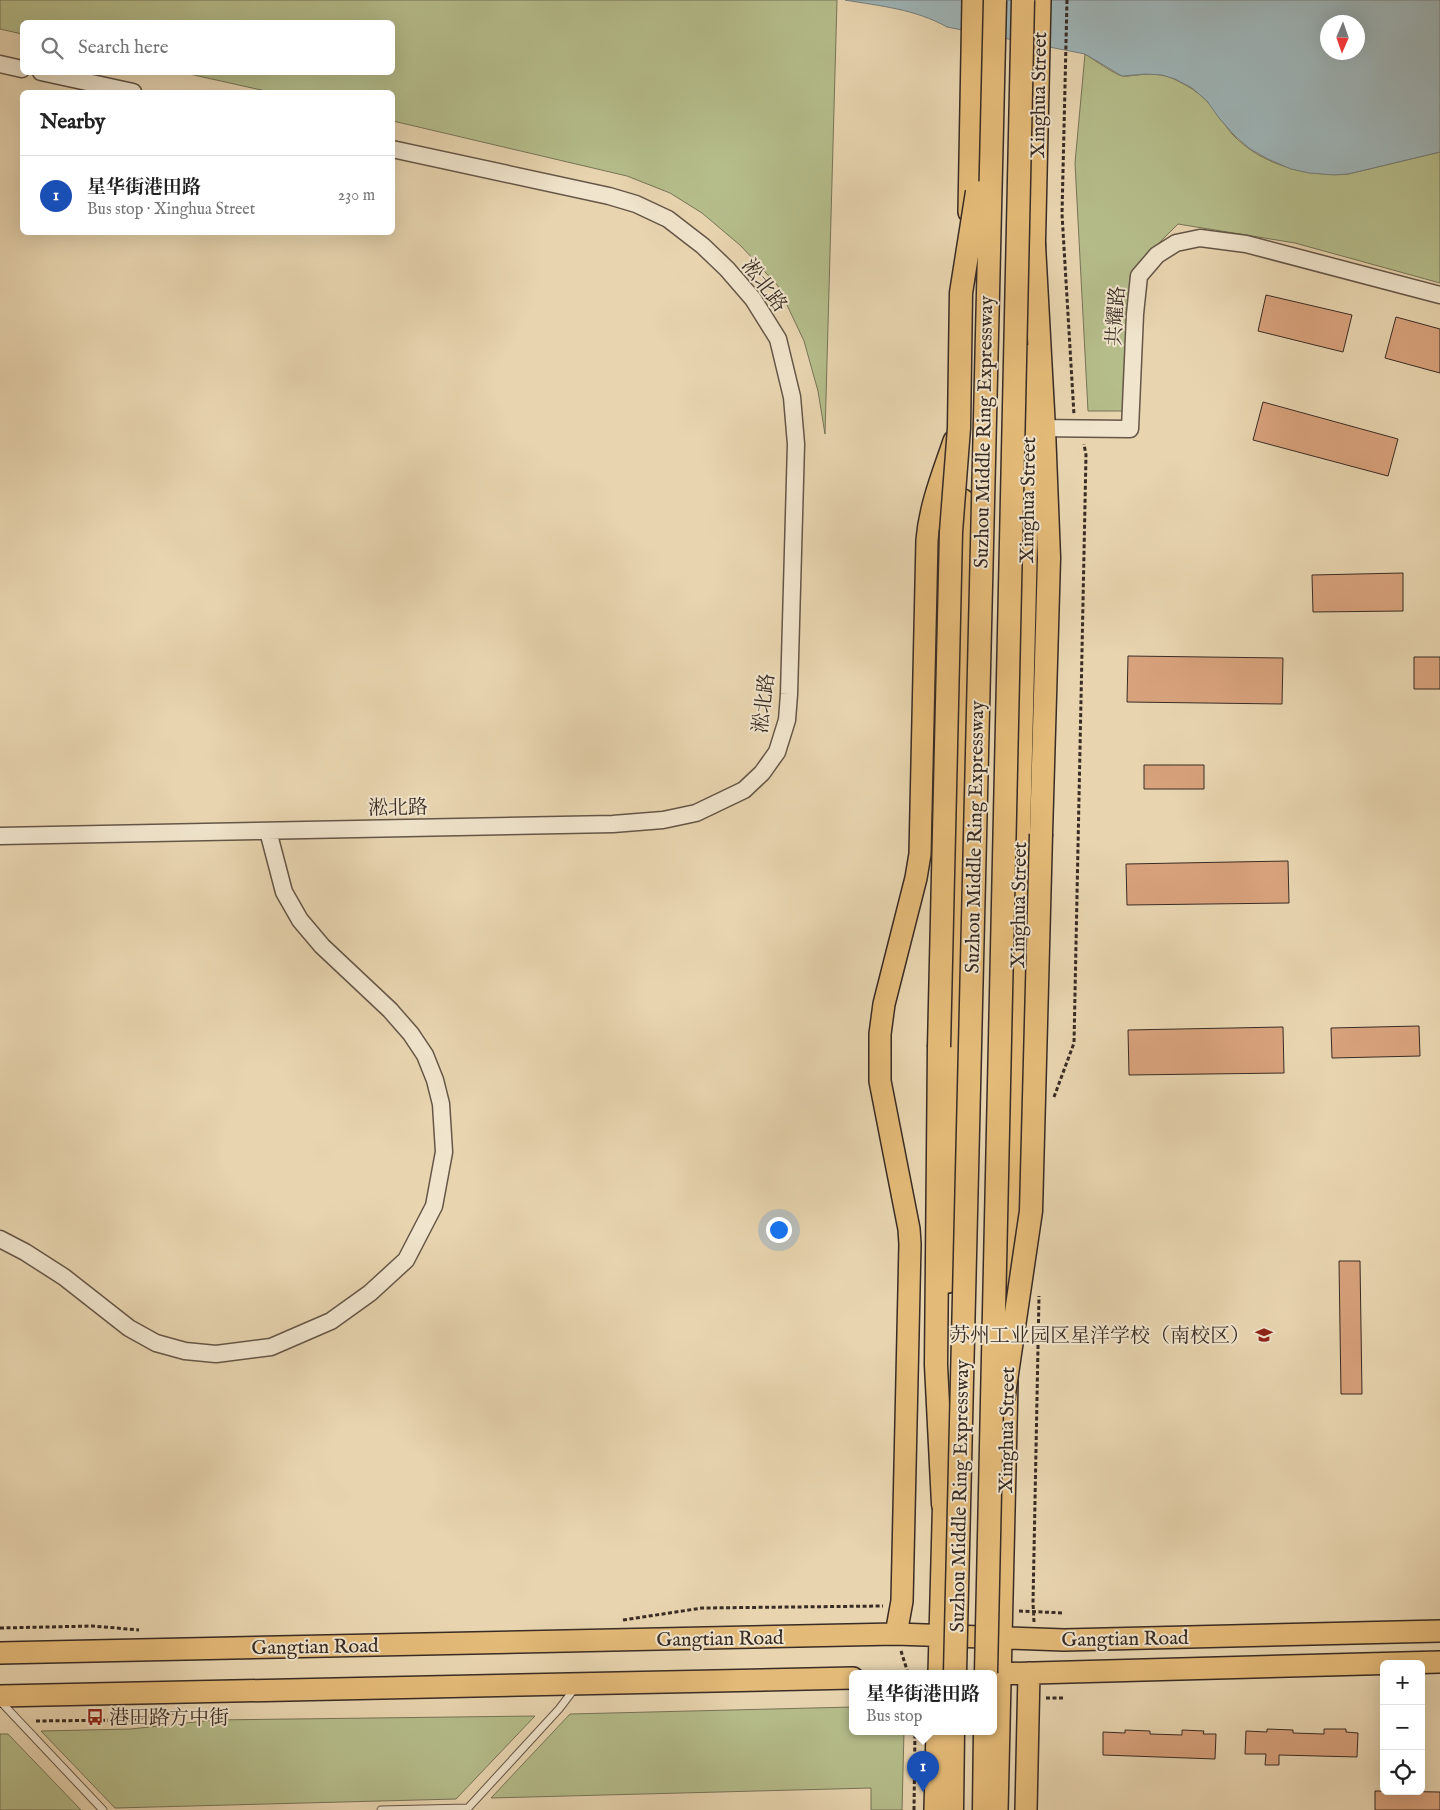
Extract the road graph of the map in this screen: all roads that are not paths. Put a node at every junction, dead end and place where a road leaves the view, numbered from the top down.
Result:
1 (973, 0) edge
2 (994, 0) edge
3 (1023, 0) edge
4 (1040, 0) edge
5 (0, 64) edge
6 (20, 68) edge
7 (55, 75) edge
8 (124, 90) edge
9 (991, 104) junction
10 (395, 150) edge
11 (1034, 245) joint
12 (1440, 295) edge
13 (965, 410) junction
14 (1037, 428) junction
15 (268, 831) junction
16 (0, 836) edge
17 (0, 1238) edge
18 (989, 1501) junction
19 (943, 1504) junction
20 (1440, 1631) edge
21 (896, 1634) junction
22 (938, 1636) junction
23 (1001, 1638) junction
24 (0, 1653) edge
25 (1440, 1662) edge
26 (939, 1670) edge
27 (955, 1670) edge
28 (993, 1670) edge
29 (994, 1670) edge
30 (1029, 1673) junction
31 (997, 1674) edge
32 (849, 1678) edge
33 (579, 1684) junction
34 (0, 1696) edge
35 (0, 1700) edge
36 (937, 1735) edge
37 (953, 1735) edge
38 (985, 1735) edge
39 (995, 1735) edge
40 (103, 1810) edge
41 (381, 1810) edge
42 (935, 1810) edge
43 (952, 1810) edge
44 (984, 1810) edge
45 (997, 1810) edge
46 (1026, 1810) edge

1 - 13 main road
2 - 9 highway, Suzhou Middle Ring Expressway, bridge
3 - 18 highway, Suzhou Middle Ring Expressway, bridge
4 - 11 main road, Xinghua Street
5 - 6 street
7 - 8 street
9 - 19 highway, bridge
9 - 27 highway, Suzhou Middle Ring Expressway, bridge
10 - 15 street, 淞北路
11 - 14 highway
12 - 14 street, 共耀路
13 - 19 main road
13 - 21 main road
14 - 18 highway, bridge
14 - 23 main road, Xinghua Street
15 - 16 street, 淞北路
15 - 17 street
18 - 28 highway, Suzhou Middle Ring Expressway, bridge
19 - 22 main road
20 - 23 main road, Gangtian Road
21 - 22 main road, Gangtian Road
21 - 24 main road, Gangtian Road
22 - 23 main road, Gangtian Road
22 - 26 main road
23 - 29 main road, Xinghua Street
25 - 30 main road, Gangtian Road
30 - 31 main road, Gangtian Road
30 - 46 main road
32 - 33 main road
33 - 34 main road
33 - 41 lane
35 - 40 lane
36 - 42 main road
37 - 43 highway
38 - 44 highway
39 - 45 main road, Xinghua Street

